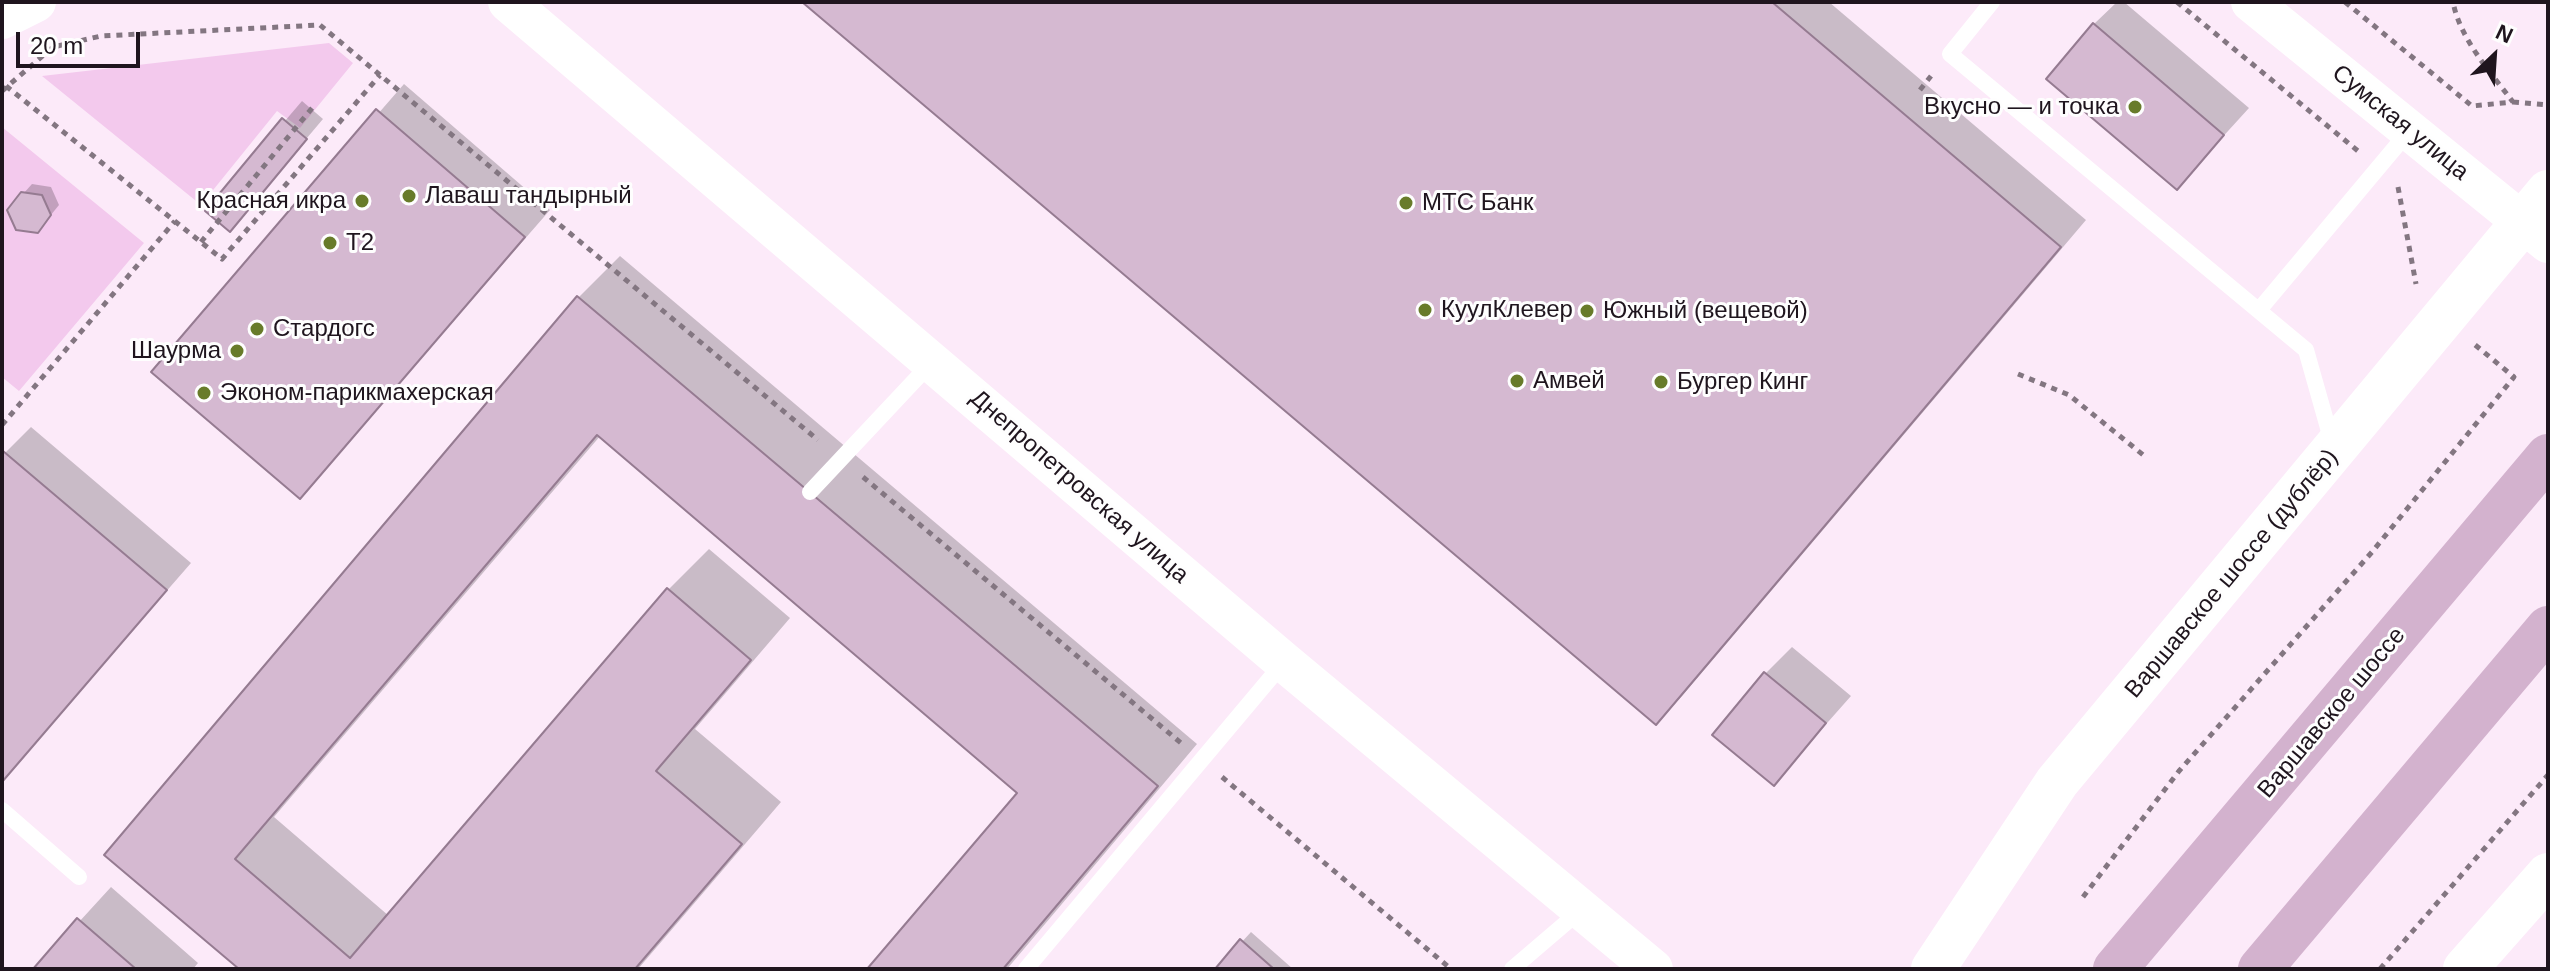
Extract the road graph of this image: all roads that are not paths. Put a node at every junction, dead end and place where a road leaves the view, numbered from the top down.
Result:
1 (36, 2) edge
2 (508, 2) edge
3 (1992, 2) edge
4 (2251, 2) edge
5 (2, 19) edge
6 (2409, 131) junction
7 (2540, 219) edge
8 (2259, 310) junction
9 (933, 361) junction
10 (2335, 451) junction
11 (2548, 456) edge
12 (810, 492) dead end
13 (2548, 628) edge
14 (1284, 662) junction
15 (2, 810) edge
16 (2548, 875) edge
17 (79, 877) dead end
18 (1581, 910) junction
19 (1026, 969) edge
20 (1512, 969) edge
21 (1653, 969) edge
22 (1933, 969) edge
23 (2115, 969) edge
24 (2260, 969) edge
25 (2465, 969) edge

1 - 5 street
2 - 9 street, Днепропетровская улица
3 - 8 lane
4 - 6 street, Сумская улица
6 - 7 street, Сумская улица
6 - 8 lane
7 - 10 main road, Варшавское шоссе (дублёр)
8 - 10 lane
9 - 12 lane
9 - 14 street, Днепропетровская улица
10 - 22 main road, Варшавское шоссе (дублёр)
11 - 23 main road, Варшавское шоссе
13 - 24 main road
14 - 18 street, Днепропетровская улица
14 - 19 lane
15 - 17 lane
16 - 25 main road
18 - 20 lane
18 - 21 street, Днепропетровская улица

